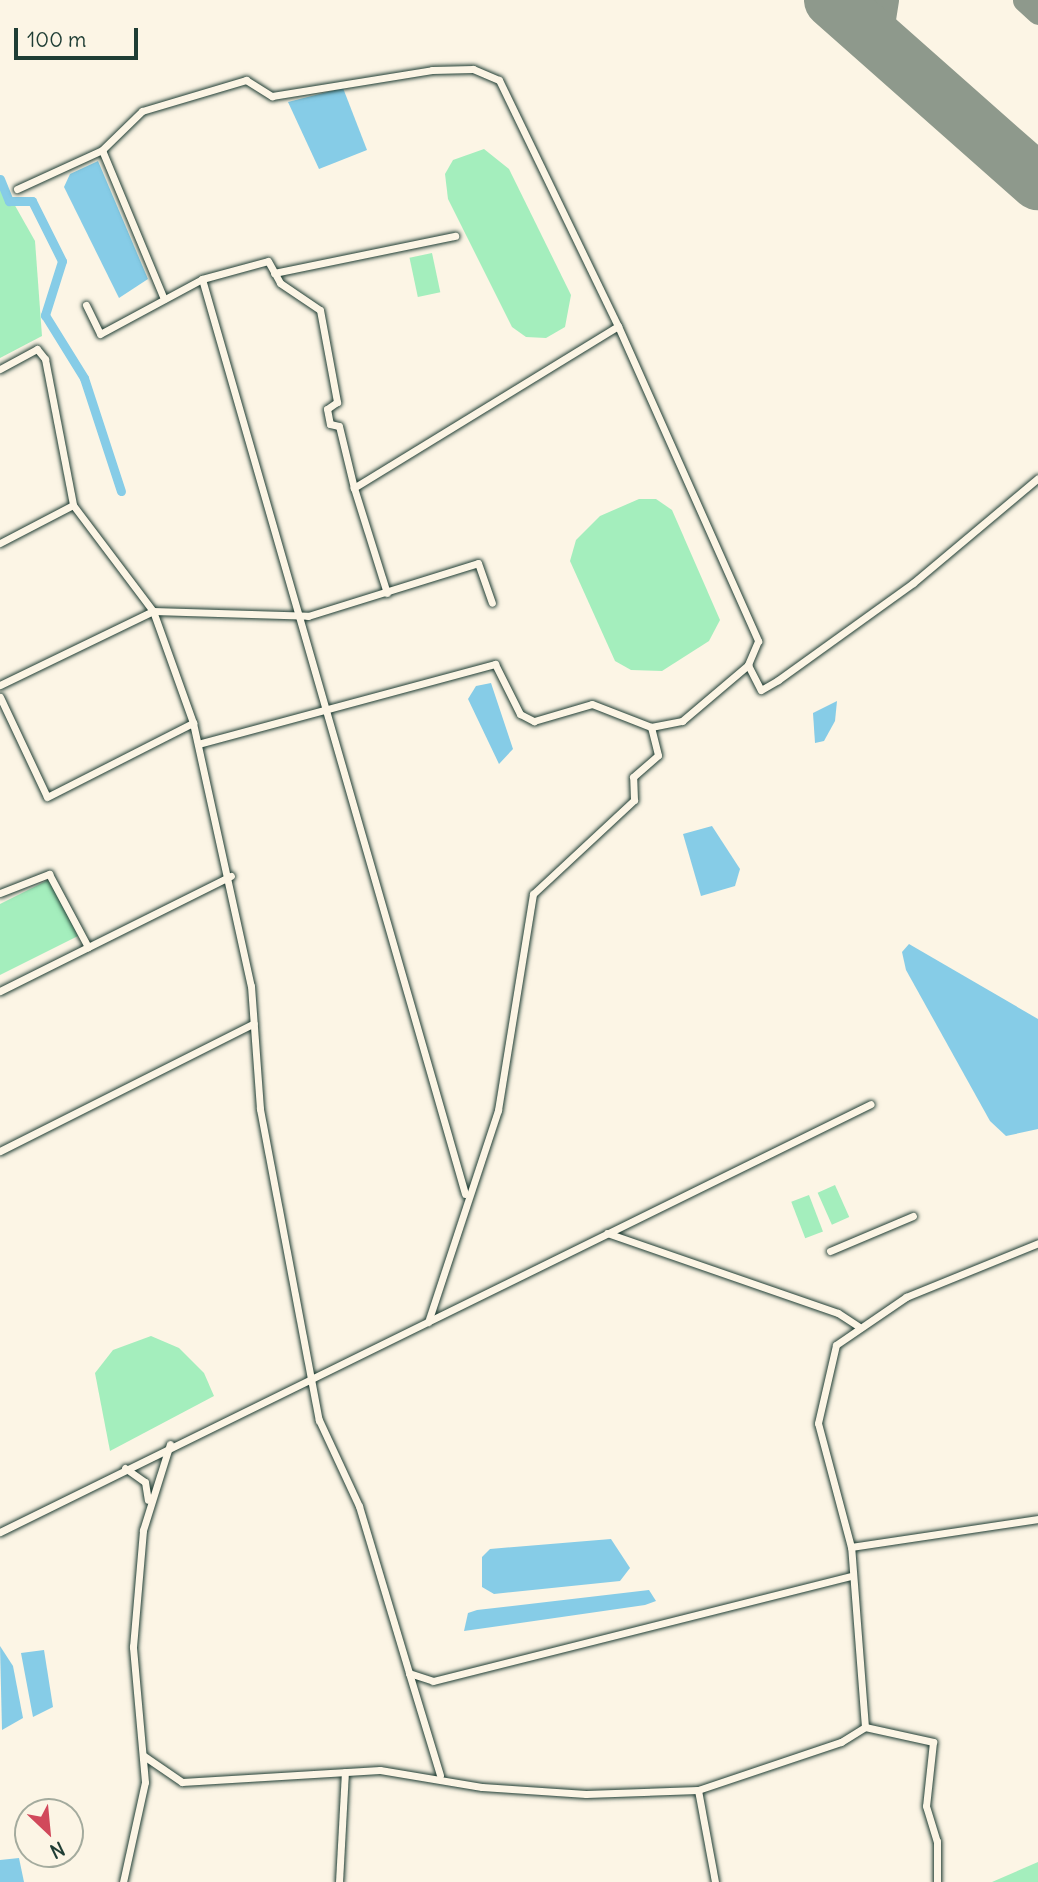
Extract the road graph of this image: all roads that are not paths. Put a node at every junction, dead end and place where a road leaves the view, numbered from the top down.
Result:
1 (102, 150) junction
2 (17, 189) dead end
3 (455, 236) dead end
4 (274, 273) junction
5 (202, 279) junction
6 (164, 299) junction
7 (86, 305) dead end
8 (618, 326) junction
9 (0, 369) edge
10 (1038, 478) edge
11 (354, 488) junction
12 (73, 505) junction
13 (0, 543) edge
14 (387, 593) junction
15 (492, 603) dead end
16 (153, 611) junction
17 (748, 664) junction
18 (0, 681) edge
19 (0, 697) edge
20 (325, 709) junction
21 (193, 723) junction
22 (651, 727) junction
23 (198, 744) junction
24 (231, 876) junction
25 (0, 893) edge
26 (88, 947) junction
27 (0, 991) edge
28 (254, 1023) junction
29 (871, 1104) dead end
30 (0, 1151) edge
31 (465, 1195) junction
32 (913, 1216) dead end
33 (607, 1233) junction
34 (1038, 1242) edge
35 (830, 1251) dead end
36 (428, 1322) junction
37 (858, 1326) junction
38 (313, 1380) junction
39 (170, 1444) junction
40 (125, 1468) junction
41 (148, 1501) junction
42 (1038, 1520) edge
43 (0, 1532) edge
44 (851, 1547) junction
45 (852, 1576) junction
46 (409, 1673) junction
47 (865, 1727) junction
48 (144, 1756) junction
49 (345, 1772) junction
50 (440, 1775) junction
51 (698, 1790) junction
52 (123, 1882) edge
53 (339, 1882) edge
54 (715, 1882) edge
55 (937, 1882) edge

1 - 2 street
1 - 6 street
1 - 8 street
3 - 4 street
4 - 5 street
4 - 11 street
5 - 6 street
5 - 20 street
6 - 7 street
8 - 11 street
8 - 17 street
9 - 12 street
10 - 17 street
11 - 14 street
12 - 13 street
12 - 16 street
14 - 15 street
14 - 16 street
16 - 18 street
16 - 21 street
17 - 22 street
19 - 21 street
20 - 22 street
20 - 23 street
20 - 31 street
21 - 23 street
22 - 31 street
23 - 24 street
24 - 26 street
24 - 28 street
25 - 26 street
26 - 27 street
28 - 30 street
28 - 38 street
29 - 33 street
31 - 36 street
32 - 35 street
33 - 36 street
33 - 37 street
34 - 37 street
36 - 38 street
37 - 44 street
38 - 39 street
38 - 46 street
39 - 40 street
39 - 41 street
40 - 41 street
40 - 43 street
41 - 48 street
42 - 44 street
44 - 45 street
45 - 46 street
45 - 47 street
46 - 50 street
47 - 51 street
47 - 55 street
48 - 49 street
48 - 52 street
49 - 50 street
49 - 53 street
50 - 51 street
51 - 54 street

